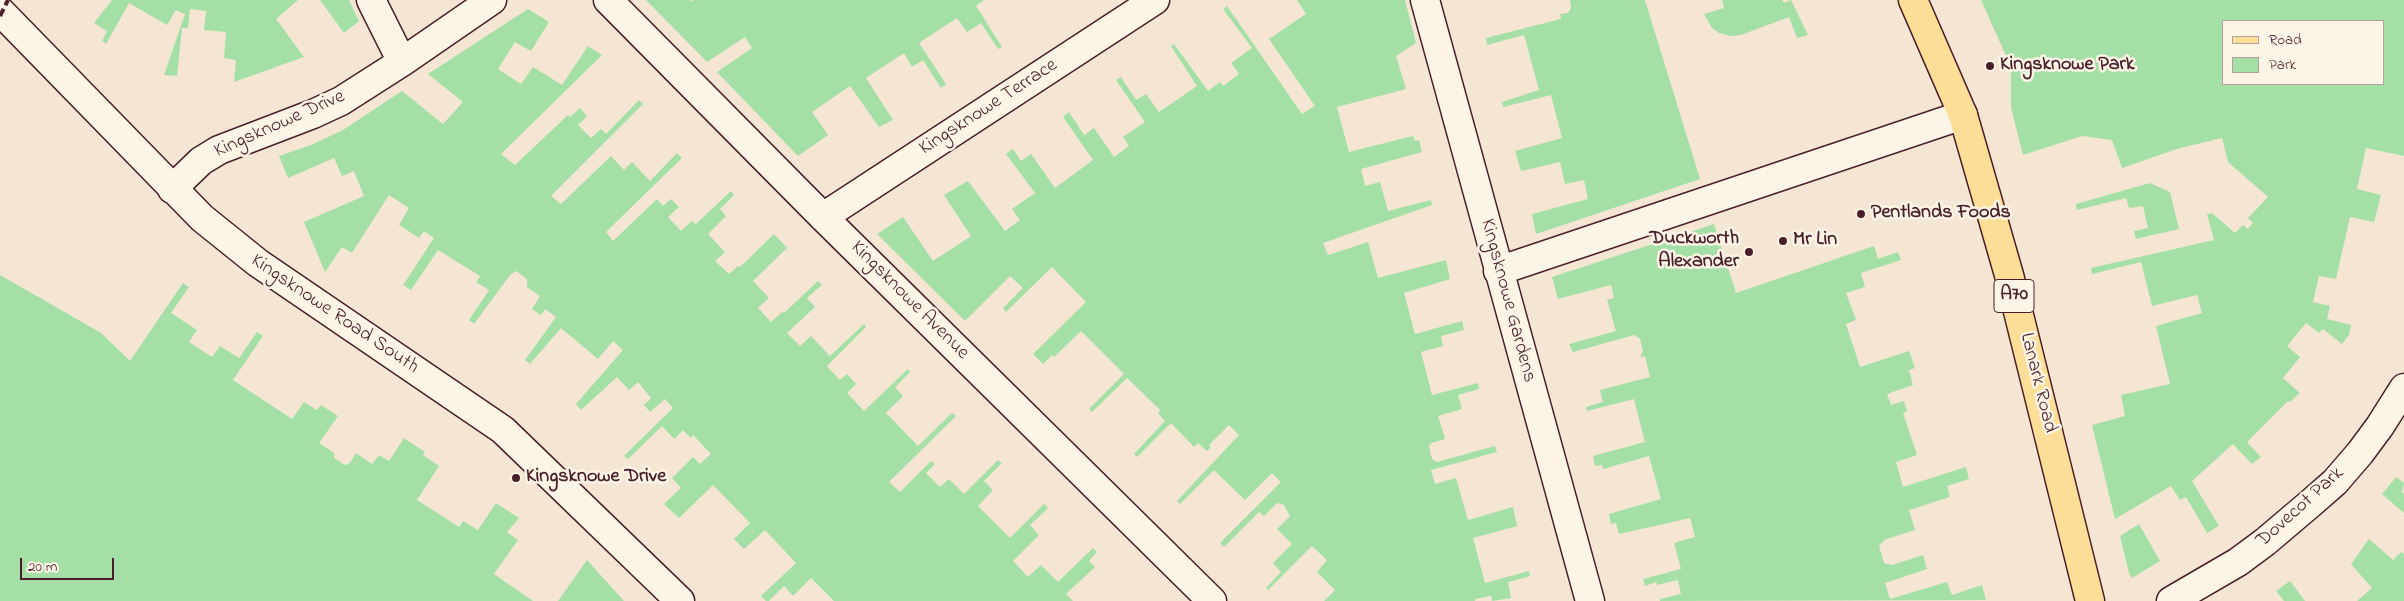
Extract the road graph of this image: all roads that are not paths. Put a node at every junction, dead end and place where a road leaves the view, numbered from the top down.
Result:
1 (371, 0) edge
2 (492, 0) edge
3 (608, 0) edge
4 (1155, 0) edge
5 (1425, 0) edge
6 (1912, 0) edge
7 (1, 12) edge
8 (402, 62) junction
9 (1963, 115) junction
10 (172, 189) junction
11 (823, 217) junction
12 (1498, 271) junction
13 (2404, 388) edge
14 (680, 601) edge
15 (1212, 601) edge
16 (1590, 601) edge
17 (2090, 601) edge
18 (2171, 601) edge

1 - 8 street
2 - 8 street, Kingsknowe Drive
3 - 11 street, Kingsknowe Avenue
4 - 11 street, Kingsknowe Terrace
5 - 12 street, Kingsknowe Gardens
6 - 9 main road, Lanark Road / A70
7 - 10 street, Kingsknowe Road South
8 - 10 street, Kingsknowe Drive
9 - 12 street
9 - 17 main road, Lanark Road / A70
10 - 14 street, Kingsknowe Road South
11 - 15 street, Kingsknowe Avenue
12 - 16 street, Kingsknowe Gardens
13 - 18 street, Dovecot Park

